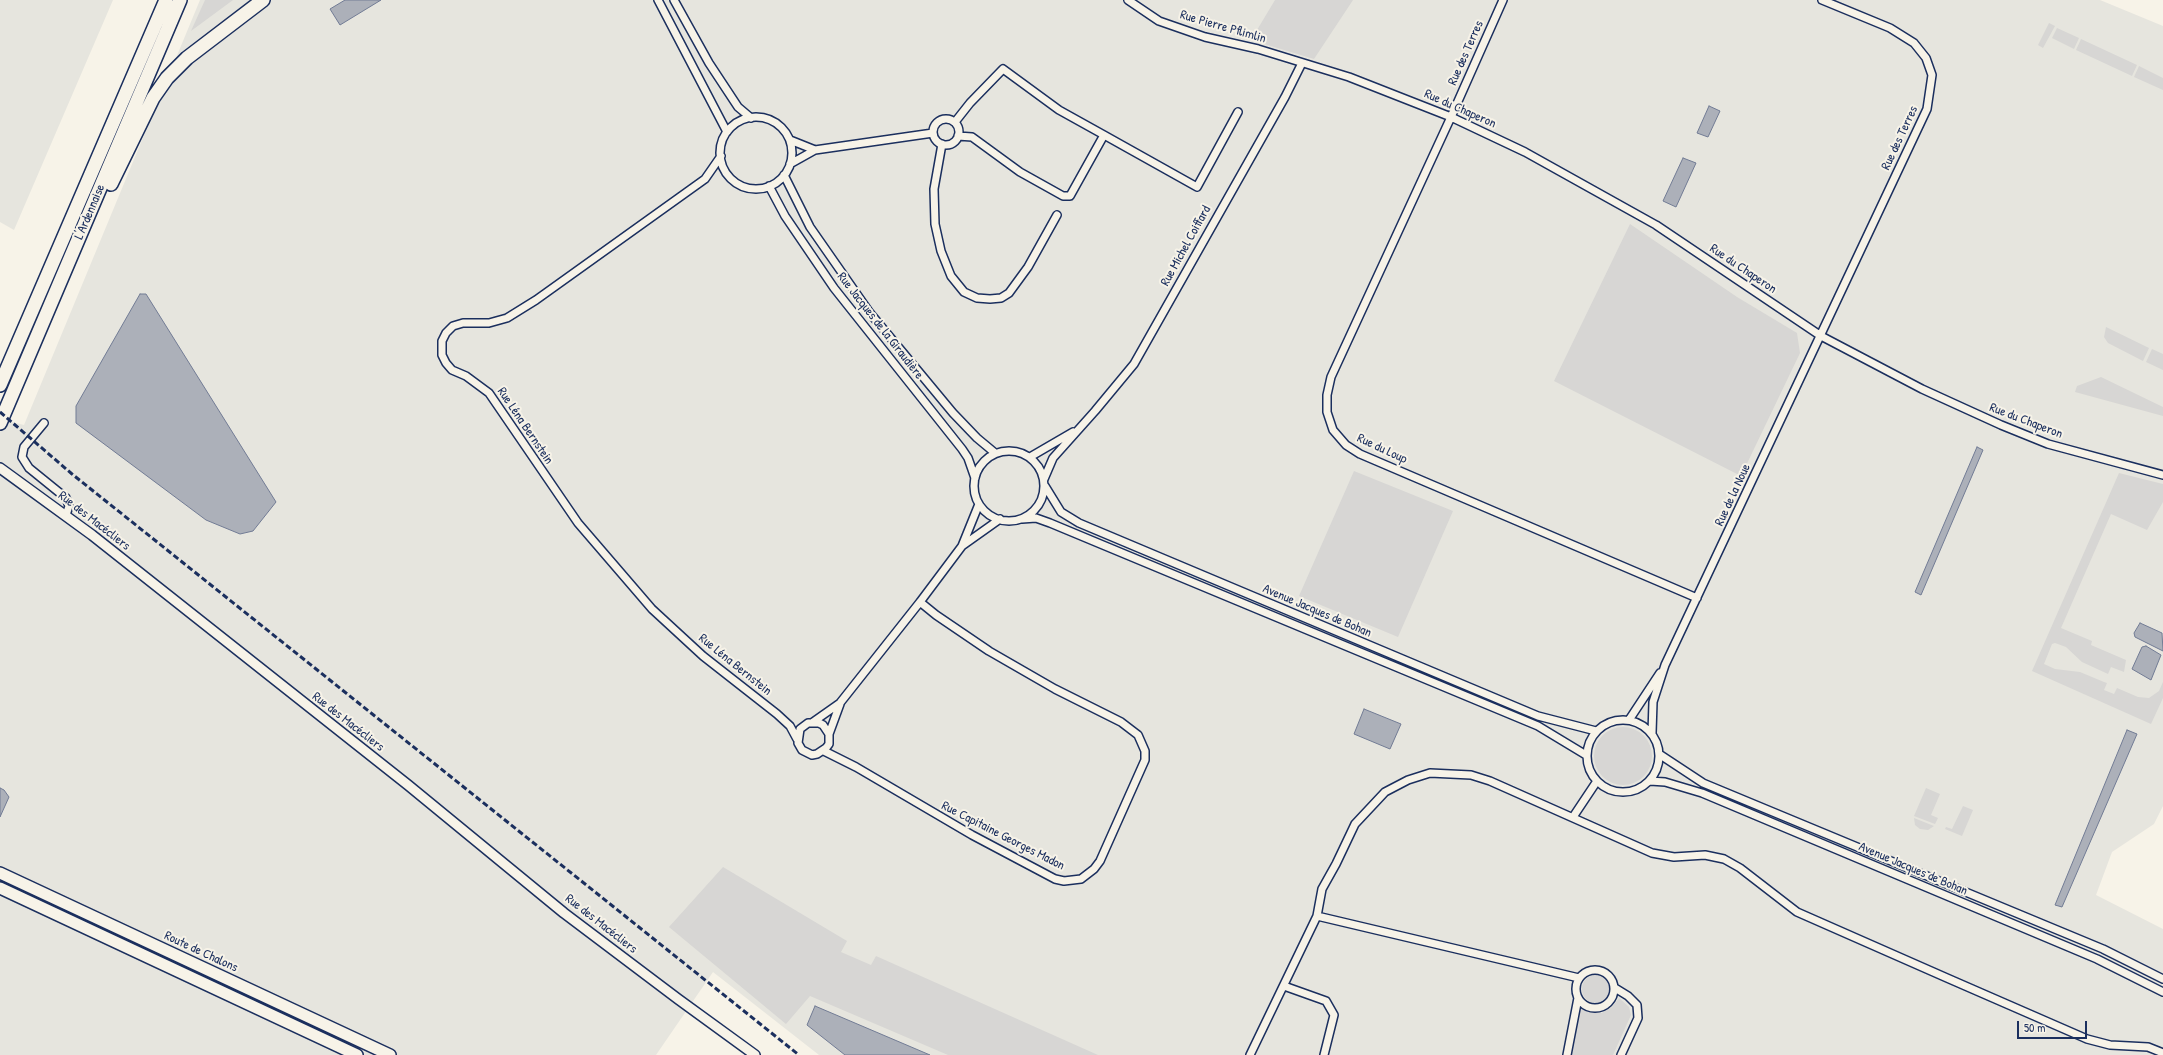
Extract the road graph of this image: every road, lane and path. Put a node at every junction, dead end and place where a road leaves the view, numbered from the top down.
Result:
1 (166, 0) edge
2 (180, 0) edge
3 (263, 0) edge
4 (658, 0) edge
5 (674, 0) edge
6 (1128, 0) edge
7 (1503, 0) edge
8 (1822, 0) edge
9 (1302, 63) junction
10 (1317, 68) joint
11 (1238, 112) dead end
12 (1451, 117) junction
13 (751, 118) junction
14 (955, 122) junction
15 (727, 132) junction
16 (932, 133) junction
17 (958, 136) junction
18 (1104, 136) junction
19 (790, 140) junction
20 (942, 144) junction
21 (815, 150) junction
22 (721, 156) junction
23 (790, 164) junction
24 (784, 175) junction
25 (769, 186) junction
26 (1057, 215) dead end
27 (85, 224) junction
28 (1821, 336) junction
29 (0, 385) edge
30 (0, 423) edge
31 (44, 424) dead end
32 (1077, 430) junction
33 (995, 453) junction
34 (1030, 457) junction
35 (4, 470) edge
36 (2163, 475) edge
37 (975, 478) junction
38 (1044, 482) junction
39 (979, 504) junction
40 (66, 515) junction
41 (1022, 519) junction
42 (1000, 520) junction
43 (962, 546) junction
44 (1697, 598) junction
45 (920, 602) junction
46 (1665, 665) junction
47 (840, 703) junction
48 (1629, 720) junction
49 (814, 722) junction
50 (1596, 731) junction
51 (1652, 733) junction
52 (829, 734) junction
53 (797, 739) junction
54 (824, 751) junction
55 (1659, 754) junction
56 (1586, 755) junction
57 (1650, 781) junction
58 (1597, 782) junction
59 (1572, 817) junction
60 (0, 873) edge
61 (0, 888) edge
62 (1317, 916) junction
63 (1579, 978) junction
64 (2163, 979) edge
65 (1284, 986) junction
66 (1614, 988) junction
67 (2163, 992) edge
68 (1578, 998) junction
69 (678, 999) junction
70 (2163, 1053) edge
71 (357, 1055) edge
72 (390, 1055) edge
73 (746, 1055) edge
74 (755, 1055) edge
75 (1250, 1055) edge
76 (1324, 1055) edge
77 (1567, 1055) edge
78 (1621, 1055) edge

1 - 29 highway, L'Ardennaise
2 - 27 highway, L'Ardennaise
3 - 27 highway
4 - 15 street
5 - 13 street
6 - 9 street, Rue Pierre Pflimlin
7 - 12 street, Rue des Terres
8 - 28 street, Rue des Terres
9 - 10 street, Rue Pierre Pflimlin
9 - 32 street, Rue Michel Coiffard
10 - 12 street, Rue du Chaperon
11 - 18 street
12 - 28 street, Rue du Chaperon
12 - 44 street, Rue du Loup
13 - 15 street
13 - 19 street
14 - 16 street
14 - 17 street
14 - 18 street
15 - 22 street
16 - 20 street
16 - 21 street
17 - 18 street
17 - 20 street
19 - 21 street
19 - 23 street
20 - 26 street
21 - 23 street
22 - 25 street
22 - 53 street, Rue Léna Bernstein
23 - 24 street
24 - 25 street
24 - 33 street, Rue Jacques de la Giraudière
25 - 37 street, Rue Jacques de la Giraudière
27 - 30 highway, L'Ardennaise
28 - 36 street, Rue du Chaperon
28 - 44 street, Rue de la Noue
31 - 40 street
32 - 34 street, Rue Michel Coiffard
32 - 38 street, Rue Michel Coiffard
33 - 34 street
33 - 37 street
34 - 38 street
35 - 40 street, Rue des Macécliers
37 - 39 street
38 - 41 street
38 - 50 street, Avenue Jacques de Bohan
39 - 42 street
39 - 43 street
40 - 69 street, Rue des Macécliers
41 - 42 street
41 - 56 street, Avenue Jacques de Bohan
42 - 43 street
43 - 45 street
44 - 46 street, Rue de la Noue
45 - 47 street
45 - 54 street, Rue Capitaine Georges Madon
46 - 48 street
46 - 51 street
47 - 49 street
47 - 52 street
48 - 50 street
48 - 51 street
49 - 52 street
49 - 53 street
50 - 56 street
51 - 55 street
52 - 54 street
53 - 54 street
55 - 57 street
55 - 64 street, Avenue Jacques de Bohan
56 - 58 street
57 - 58 street
57 - 67 street, Avenue Jacques de Bohan
58 - 59 street
59 - 62 street
59 - 70 street
60 - 72 main road, Route de Chalons
61 - 71 main road, Route de Chalons
62 - 63 street
62 - 65 street
63 - 66 street
63 - 68 street
65 - 75 street
65 - 76 street
66 - 68 street
66 - 78 street
68 - 77 street
69 - 73 street, Rue des Macécliers
69 - 74 street, Rue des Macécliers

